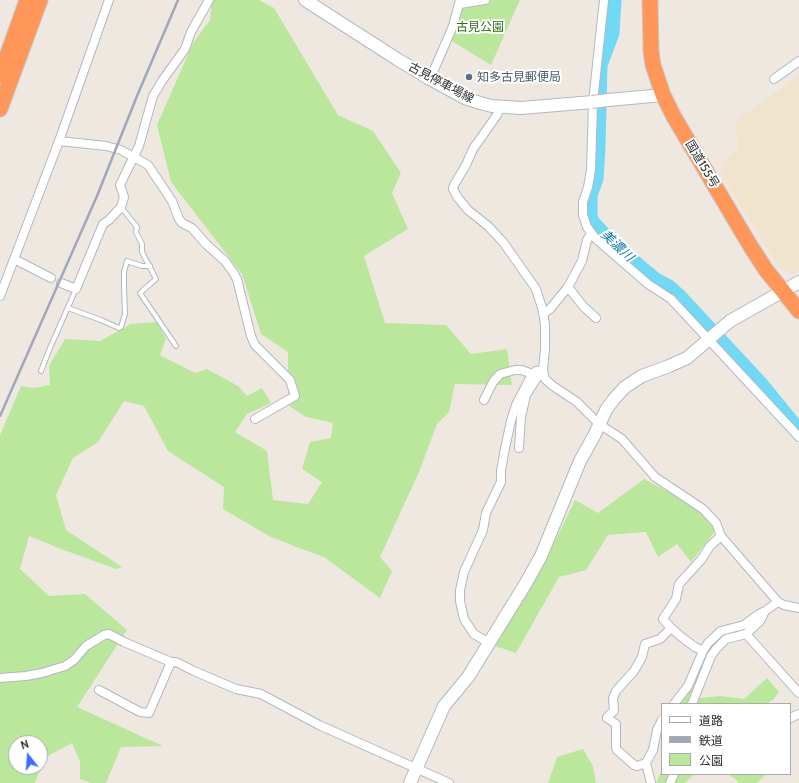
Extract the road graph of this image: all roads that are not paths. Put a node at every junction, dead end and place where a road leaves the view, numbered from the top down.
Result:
1 (27, 0) edge
2 (40, 0) edge
3 (109, 0) edge
4 (209, 0) edge
5 (305, 0) edge
6 (485, 0) edge
7 (604, 0) edge
8 (650, 0) edge
9 (460, 2) edge
10 (799, 61) edge
11 (0, 76) edge
12 (430, 79) junction
13 (774, 79) dead end
14 (663, 95) junction
15 (592, 102) junction
16 (500, 107) junction
17 (0, 109) edge
18 (59, 141) junction
19 (134, 158) junction
20 (121, 207) junction
21 (591, 234) junction
22 (14, 259) junction
23 (150, 266) junction
24 (51, 278) dead end
25 (799, 282) edge
26 (61, 283) dead end
27 (568, 287) junction
28 (76, 289) junction
29 (783, 290) junction
30 (0, 296) edge
31 (68, 308) junction
32 (799, 311) edge
33 (543, 314) junction
34 (596, 318) dead end
35 (709, 340) junction
36 (176, 346) dead end
37 (41, 371) dead end
38 (543, 372) junction
39 (532, 374) junction
40 (484, 400) dead end
41 (255, 419) dead end
42 (599, 424) junction
43 (799, 437) edge
44 (519, 448) dead end
45 (721, 536) junction
46 (778, 602) junction
47 (799, 608) edge
48 (765, 611) junction
49 (671, 628) junction
50 (746, 634) junction
51 (489, 643) junction
52 (703, 651) junction
53 (171, 662) junction
54 (0, 678) edge
55 (99, 690) dead end
56 (799, 693) edge
57 (675, 703) edge
58 (692, 703) edge
59 (661, 722) edge
60 (646, 763) junction
61 (417, 768) junction
62 (410, 783) edge
63 (449, 783) edge
64 (651, 783) edge

1 - 11 highway
2 - 17 highway
3 - 18 street
4 - 19 street
5 - 12 street, 古見停車場線
6 - 9 street
7 - 15 street
8 - 14 highway, 国道155号
9 - 12 street
10 - 13 street
12 - 16 street, 古見停車場線
14 - 15 street, 古見停車場線, bridge
14 - 29 highway, 国道155号
15 - 16 street, 古見停車場線
15 - 21 street
16 - 33 street
18 - 19 street
18 - 22 street
19 - 20 street
19 - 41 street
20 - 23 lane
20 - 28 street
21 - 27 street
21 - 35 street
22 - 24 street
22 - 30 street
23 - 31 lane
23 - 36 lane
25 - 29 street
26 - 28 street
27 - 33 street
27 - 34 street
28 - 31 lane
29 - 32 highway, 国道155号
29 - 35 street
31 - 37 lane
33 - 38 street
35 - 42 street
35 - 43 street
38 - 39 street
38 - 42 street
38 - 44 street
39 - 40 street
39 - 51 street
42 - 45 street
42 - 51 street
45 - 46 street
45 - 49 street
46 - 47 street
46 - 48 street
48 - 50 street
48 - 52 street
49 - 52 street
49 - 60 street
50 - 56 street
50 - 58 street
51 - 61 street
52 - 57 street
53 - 54 street
53 - 55 street
53 - 61 street
59 - 60 street
60 - 64 street
61 - 62 street
61 - 63 street

